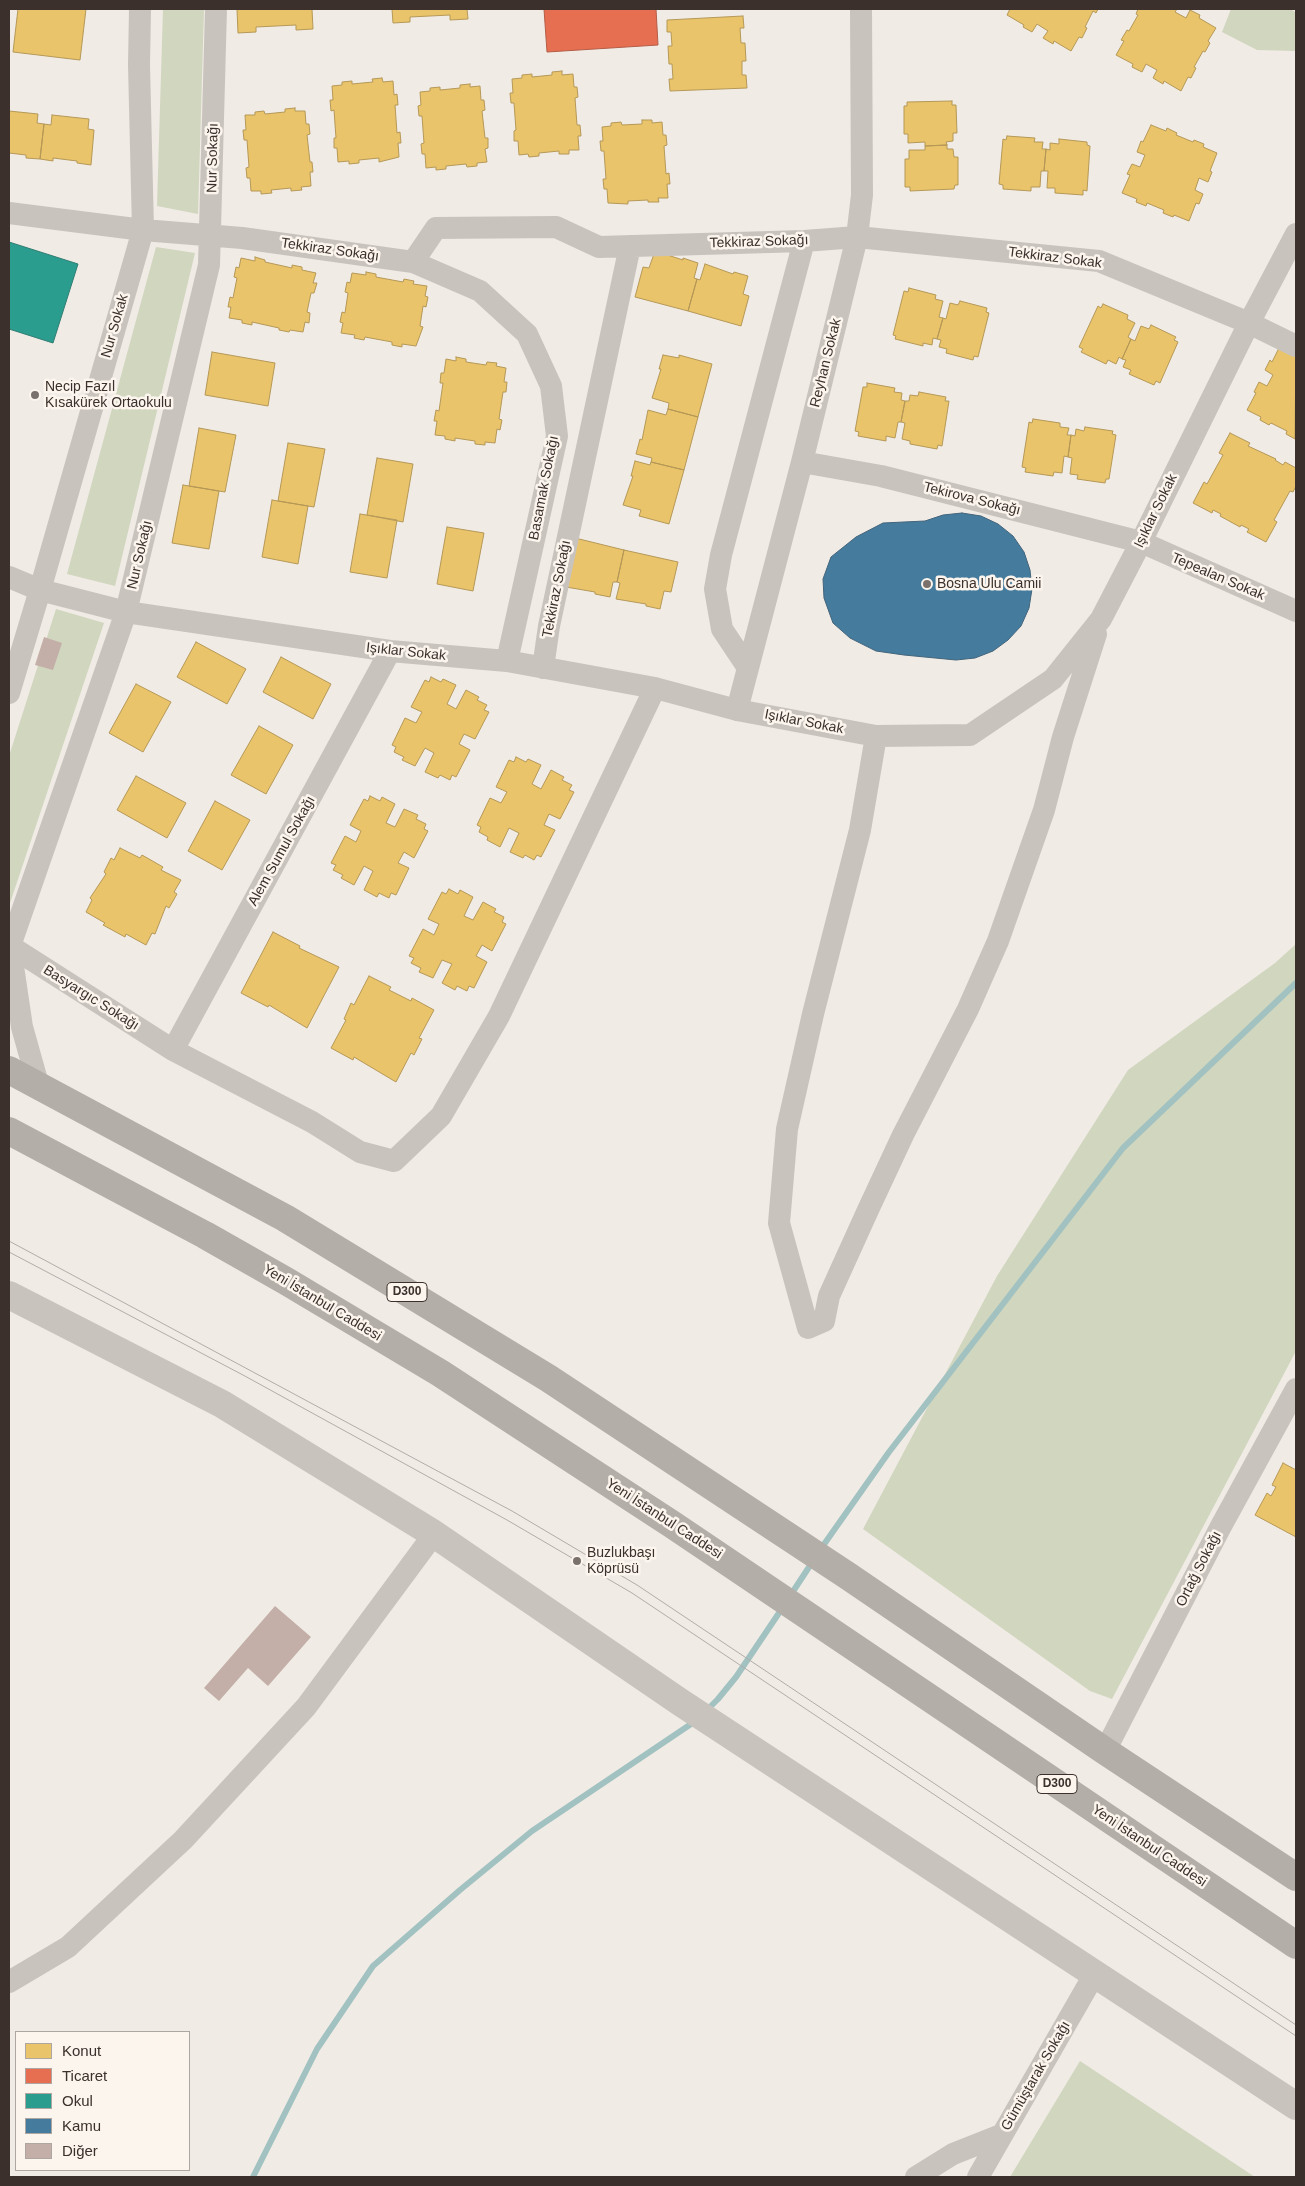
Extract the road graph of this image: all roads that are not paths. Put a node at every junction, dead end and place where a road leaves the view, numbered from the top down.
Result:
1 (140, 9) edge
2 (216, 9) edge
3 (861, 9) edge
4 (9, 213) edge
5 (143, 230) junction
6 (1296, 234) edge
7 (211, 235) junction
8 (857, 237) junction
9 (804, 241) junction
10 (630, 246) junction
11 (413, 262) junction
12 (1249, 323) junction
13 (1296, 346) edge
14 (802, 462) junction
15 (1141, 542) junction
16 (9, 577) edge
17 (40, 590) junction
18 (1296, 611) edge
19 (126, 612) junction
20 (1101, 619) junction
21 (390, 651) junction
22 (507, 661) junction
23 (543, 668) junction
24 (748, 668) junction
25 (655, 688) junction
26 (9, 693) edge
27 (737, 710) junction
28 (876, 736) junction
29 (10, 946) edge
30 (173, 1050) junction
31 (9, 1070) edge
32 (38, 1084) junction
33 (9, 1131) edge
34 (9, 1295) edge
35 (1296, 1389) edge
36 (434, 1534) junction
37 (1105, 1750) junction
38 (1296, 1877) edge
39 (1296, 1945) edge
40 (1094, 1975) junction
41 (9, 1982) edge
42 (1296, 2106) edge
43 (1001, 2135) junction
44 (916, 2177) edge
45 (978, 2177) edge

1 - 5 street, Nur Sokak
2 - 7 street, Nur Sokağı
3 - 8 street, Reyhan Sokak
4 - 5 street, Tekkiraz Sokağı
5 - 7 street, Tekkiraz Sokağı
5 - 17 street, Nur Sokak
6 - 12 street, Işıklar Sokak
7 - 11 street, Tekkiraz Sokağı
7 - 19 street, Nur Sokağı
8 - 9 street, Tekkiraz Sokağı
8 - 12 street, Tekkiraz Sokak
8 - 14 street, Reyhan Sokak
9 - 10 street, Tekkiraz Sokağı
9 - 24 street
10 - 11 street, Tekkiraz Sokağı
10 - 23 street, Tekkiraz Sokağı
11 - 22 street, Basamak Sokağı
12 - 13 street, Tekkiraz Sokak
12 - 15 street, Işıklar Sokak
14 - 15 street, Tekirova Sokağı
14 - 24 street, Reyhan Sokak
15 - 18 street, Tepealan Sokak
15 - 20 street, Işıklar Sokak
16 - 17 street, Işıklar Sokak
17 - 19 street, Işıklar Sokak
17 - 26 street, Nur Sokak
19 - 21 street, Işıklar Sokak
19 - 29 street, Nur Sokağı
20 - 28 street, Işıklar Sokak
20 - 28 street
21 - 22 street, Işıklar Sokak
21 - 30 street, Alem Sumul Sokağı
22 - 23 street, Işıklar Sokak
23 - 25 street, Işıklar Sokak
24 - 27 street, Reyhan Sokak
25 - 27 street, Işıklar Sokak
25 - 30 street, Basyargıc Sokağı
27 - 28 street, Işıklar Sokak
29 - 30 street, Basyargıc Sokağı
29 - 32 street, Nur Sokağı
31 - 32 highway, D300
32 - 37 highway, D300
33 - 39 highway, Yeni İstanbul Caddesi / D300
34 - 36 street
35 - 37 street, Ortağ Sokağı
36 - 40 street
36 - 41 street
37 - 38 highway, D300
40 - 42 street
40 - 43 street, Gümüştarak Sokağı
43 - 44 street
43 - 45 street, Gümüştarak Sokağı

